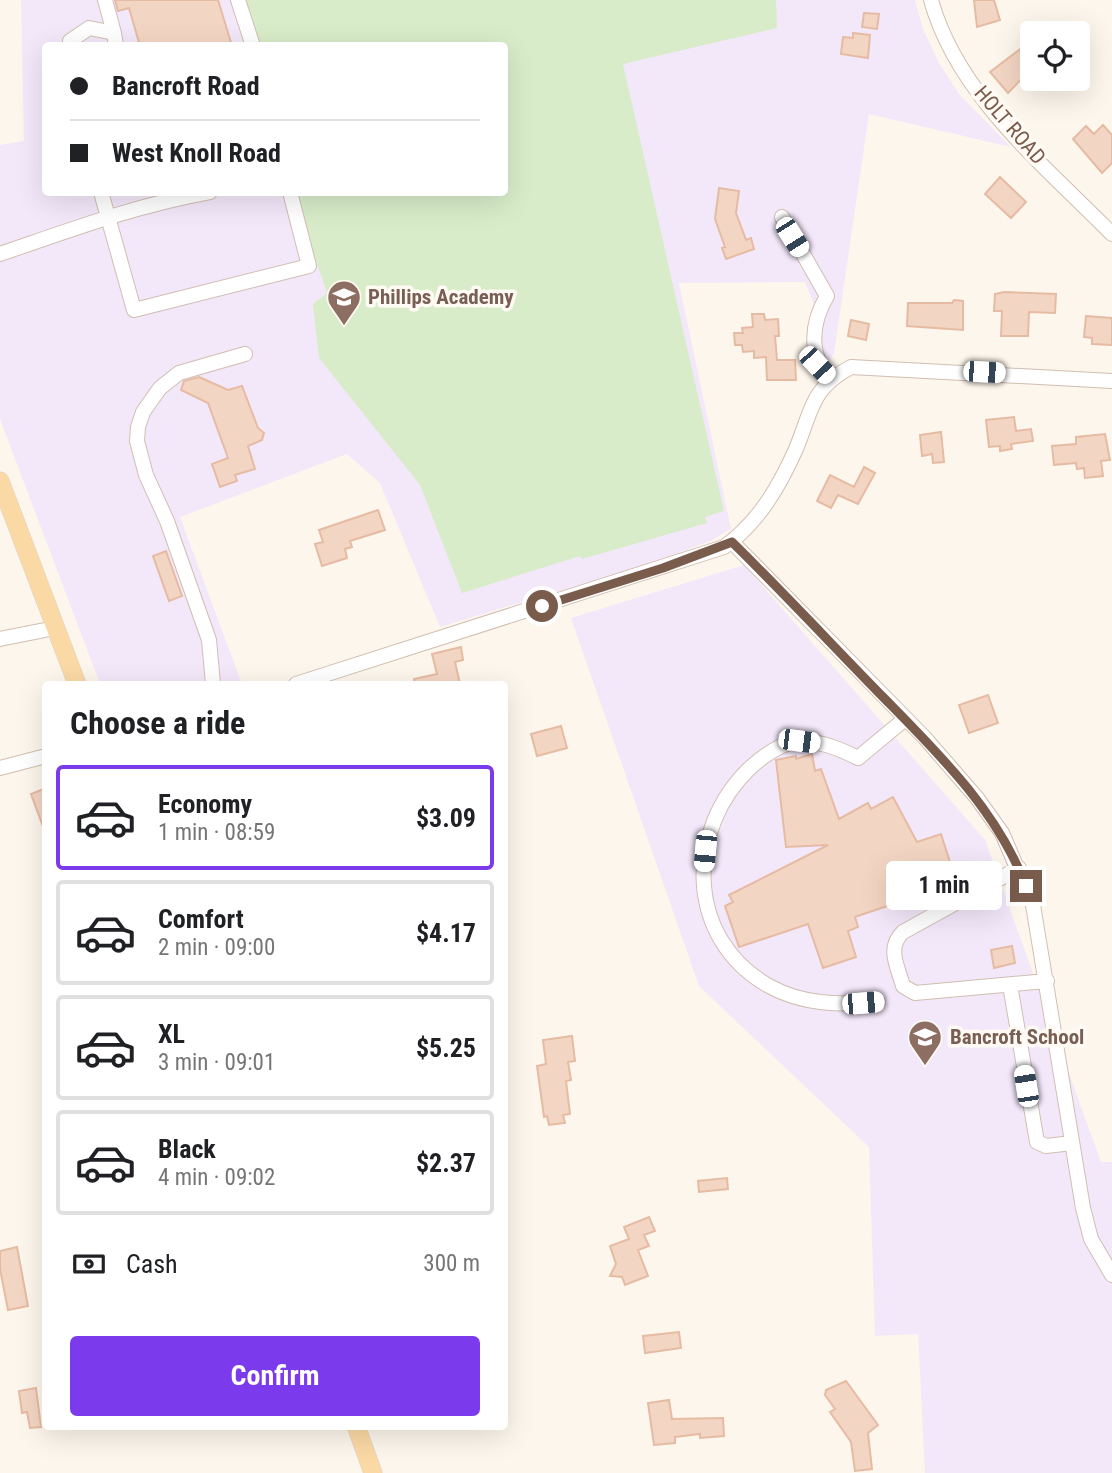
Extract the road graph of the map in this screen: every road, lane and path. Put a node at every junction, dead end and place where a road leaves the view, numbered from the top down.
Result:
1 (105, 0) edge
2 (238, 0) edge
3 (931, 0) edge
4 (115, 39) edge
5 (70, 42) edge
6 (252, 42) edge
7 (102, 196) edge
8 (291, 196) edge
9 (159, 197) edge
10 (107, 216) junction
11 (782, 217) dead end
12 (1112, 234) edge
13 (0, 254) edge
14 (245, 354) dead end
15 (830, 378) junction
16 (1112, 381) edge
17 (1, 485) edge
18 (732, 542) junction
19 (55, 628) junction
20 (0, 639) edge
21 (76, 681) edge
22 (213, 681) edge
23 (305, 681) edge
24 (905, 719) junction
25 (42, 757) edge
26 (0, 768) edge
27 (1019, 868) junction
28 (1047, 981) junction
29 (1010, 985) junction
30 (878, 1002) dead end
31 (1072, 1143) junction
32 (1112, 1275) edge
33 (357, 1430) edge
34 (373, 1473) edge

1 - 4 street
2 - 6 street
3 - 12 street, HOLT ROAD
4 - 5 street
7 - 10 street
8 - 10 street
9 - 10 street
10 - 13 street
11 - 15 street
14 - 22 street
15 - 16 street
15 - 18 street
17 - 19 main road
18 - 23 street
18 - 24 street
19 - 20 street
19 - 21 main road
24 - 27 street
24 - 30 street
25 - 26 street
27 - 28 street
27 - 29 street
28 - 29 street
28 - 31 street
29 - 31 street
31 - 32 street
33 - 34 main road

